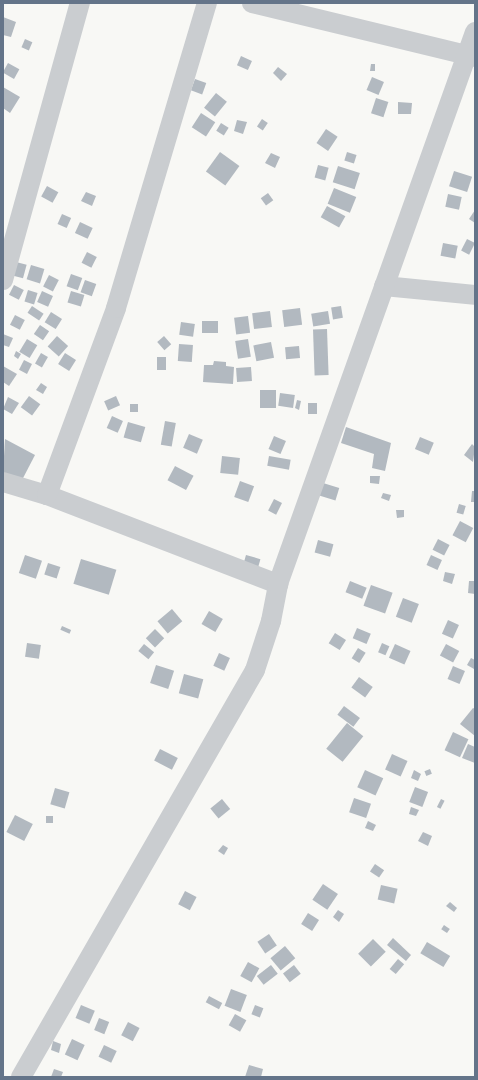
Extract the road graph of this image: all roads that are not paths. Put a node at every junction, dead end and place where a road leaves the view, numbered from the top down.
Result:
1 (80, 3) edge
2 (207, 3) edge
3 (252, 3) edge
4 (475, 32) edge
5 (471, 56) edge
6 (3, 280) edge
7 (384, 286) junction
8 (475, 295) edge
9 (3, 482) edge
10 (47, 495) junction
11 (278, 584) junction
12 (21, 1077) edge

1 - 6 street
2 - 10 street
3 - 5 street
4 - 5 street
5 - 7 street
7 - 8 street
7 - 11 street
9 - 10 street
10 - 11 street
11 - 12 street

